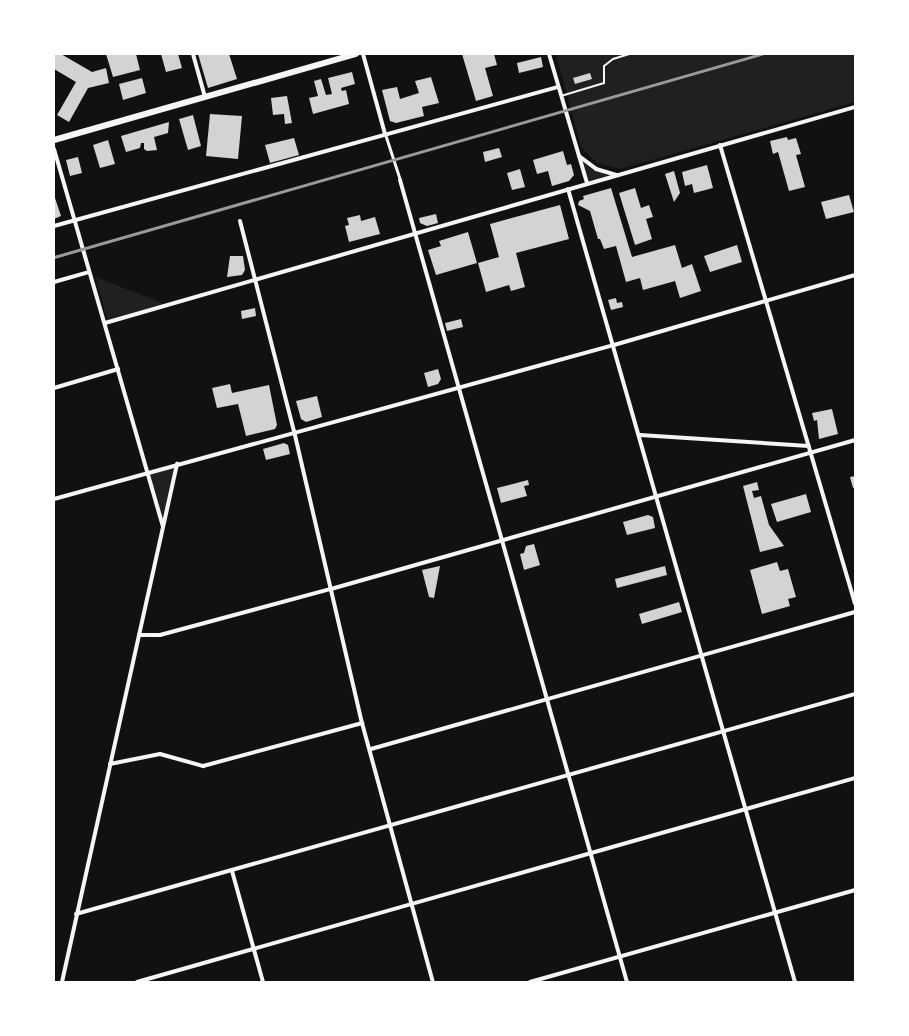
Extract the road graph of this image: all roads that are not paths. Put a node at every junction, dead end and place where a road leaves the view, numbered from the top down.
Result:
1 (193, 54) edge
2 (356, 54) edge
3 (363, 54) edge
4 (549, 54) edge
5 (629, 54) edge
6 (558, 86) junction
7 (561, 96) junction
8 (205, 97) junction
9 (855, 107) edge
10 (385, 134) junction
11 (54, 140) edge
12 (720, 145) junction
13 (54, 150) edge
14 (578, 155) junction
15 (618, 175) junction
16 (400, 180) joint
17 (587, 183) junction
18 (568, 189) junction
19 (74, 220) junction
20 (240, 221) dead end
21 (54, 226) edge
22 (415, 232) junction
23 (89, 272) junction
24 (855, 275) edge
25 (255, 279) junction
26 (54, 282) edge
27 (768, 300) junction
28 (105, 323) junction
29 (614, 345) junction
30 (118, 369) junction
31 (460, 387) junction
32 (54, 388) edge
33 (294, 431) junction
34 (640, 435) junction
35 (855, 440) edge
36 (809, 446) junction
37 (811, 452) junction
38 (177, 464) junction
39 (148, 472) junction
40 (658, 497) junction
41 (54, 499) edge
42 (163, 526) junction
43 (504, 541) junction
44 (331, 589) junction
45 (855, 604) edge
46 (855, 612) edge
47 (139, 635) junction
48 (703, 655) junction
49 (855, 694) edge
50 (547, 699) junction
51 (362, 723) junction
52 (725, 730) junction
53 (371, 749) junction
54 (110, 764) junction
55 (569, 775) junction
56 (855, 778) edge
57 (746, 809) junction
58 (390, 826) junction
59 (591, 853) junction
60 (232, 871) junction
61 (855, 890) edge
62 (413, 905) junction
63 (775, 913) junction
64 (76, 914) junction
65 (254, 949) junction
66 (620, 956) junction
67 (62, 982) edge
68 (138, 982) edge
69 (263, 982) edge
70 (434, 982) edge
71 (530, 982) edge
72 (627, 982) edge
73 (795, 982) edge

1 - 8 street
2 - 8 highway
3 - 10 street
4 - 6 street
5 - 7 lane
6 - 7 street
6 - 10 street
7 - 14 street
8 - 11 highway
9 - 12 street
10 - 16 street
10 - 19 street
12 - 15 street
12 - 27 street
13 - 19 street
14 - 15 street
14 - 17 street
15 - 17 street
16 - 22 street
17 - 18 street
18 - 22 street
18 - 29 street
19 - 21 street
19 - 23 street
20 - 25 street
22 - 25 street
22 - 31 street
23 - 26 street
23 - 28 street
24 - 27 street
25 - 28 street
25 - 33 street
27 - 29 street
27 - 36 street
28 - 30 street
29 - 31 street
29 - 34 street
30 - 32 street
30 - 39 street
31 - 33 street
31 - 43 street
33 - 38 street
33 - 44 street
34 - 36 street
34 - 40 street
35 - 37 street
36 - 37 street
37 - 40 street
37 - 45 street
38 - 39 street
38 - 42 street
39 - 41 street
39 - 42 street
40 - 43 street
40 - 48 street
42 - 47 street
43 - 44 street
43 - 50 street
44 - 47 street
44 - 51 street
46 - 48 street
47 - 54 street
48 - 50 street
48 - 52 street
49 - 52 street
50 - 53 street
50 - 55 street
51 - 53 street
51 - 54 street
52 - 55 street
52 - 57 street
53 - 58 street
54 - 64 street
55 - 58 street
55 - 59 street
56 - 57 street
57 - 59 street
57 - 63 street
58 - 60 street
58 - 62 street
59 - 62 street
59 - 66 street
60 - 64 street
60 - 65 street
61 - 63 street
62 - 65 street
62 - 70 street
63 - 66 street
63 - 73 street
64 - 67 street
65 - 68 street
65 - 69 street
66 - 71 street
66 - 72 street

